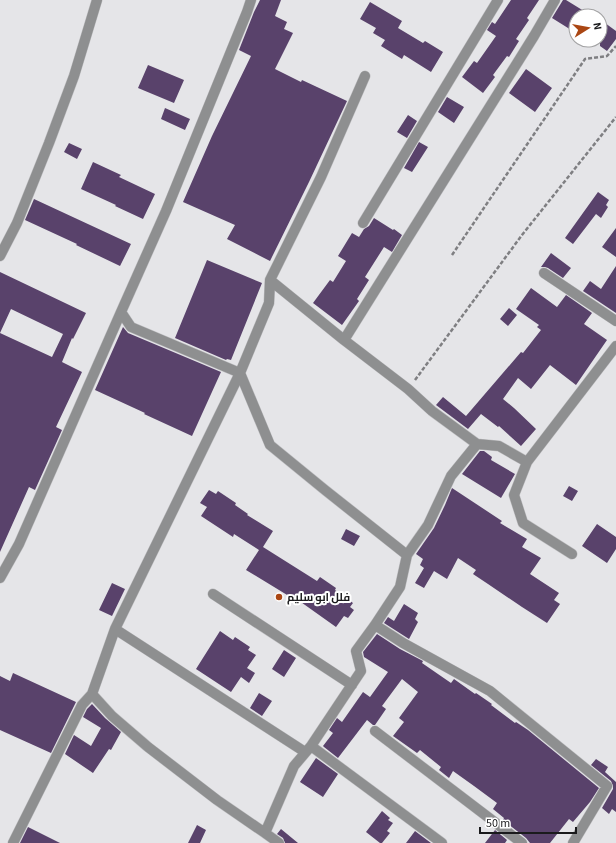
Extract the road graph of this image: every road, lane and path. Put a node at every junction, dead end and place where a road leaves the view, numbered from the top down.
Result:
1 (97, 0) edge
2 (251, 0) edge
3 (498, 0) edge
4 (555, 0) edge
5 (616, 46) edge
6 (366, 76) dead end
7 (616, 117) edge
8 (363, 223) dead end
9 (452, 255) dead end
10 (0, 256) edge
11 (544, 273) dead end
12 (270, 280) junction
13 (121, 312) junction
14 (616, 321) edge
15 (344, 340) junction
16 (616, 346) edge
17 (240, 372) junction
18 (408, 389) junction
19 (477, 444) junction
20 (527, 462) junction
21 (572, 554) dead end
22 (407, 555) junction
23 (0, 578) edge
24 (213, 594) dead end
25 (376, 625) junction
26 (115, 629) junction
27 (352, 685) junction
28 (92, 694) junction
29 (375, 731) dead end
30 (308, 749) junction
31 (265, 833) junction
32 (13, 843) edge
33 (279, 843) edge
34 (442, 843) edge
35 (522, 843) edge
36 (573, 843) edge

1 - 10 street
2 - 13 street
3 - 8 street
4 - 15 street
5 - 9 path
6 - 12 street
7 - 18 path
11 - 14 street
12 - 15 street
12 - 17 street
13 - 17 street
13 - 23 street
15 - 18 street
16 - 20 street
17 - 22 street
17 - 26 street
18 - 19 street
19 - 20 street
19 - 22 street
20 - 21 street
22 - 25 street
24 - 27 street
25 - 27 street
25 - 36 street
26 - 28 street
26 - 30 street
27 - 30 street
28 - 31 street
28 - 32 street
29 - 35 street
30 - 31 street
30 - 34 street
31 - 33 street

